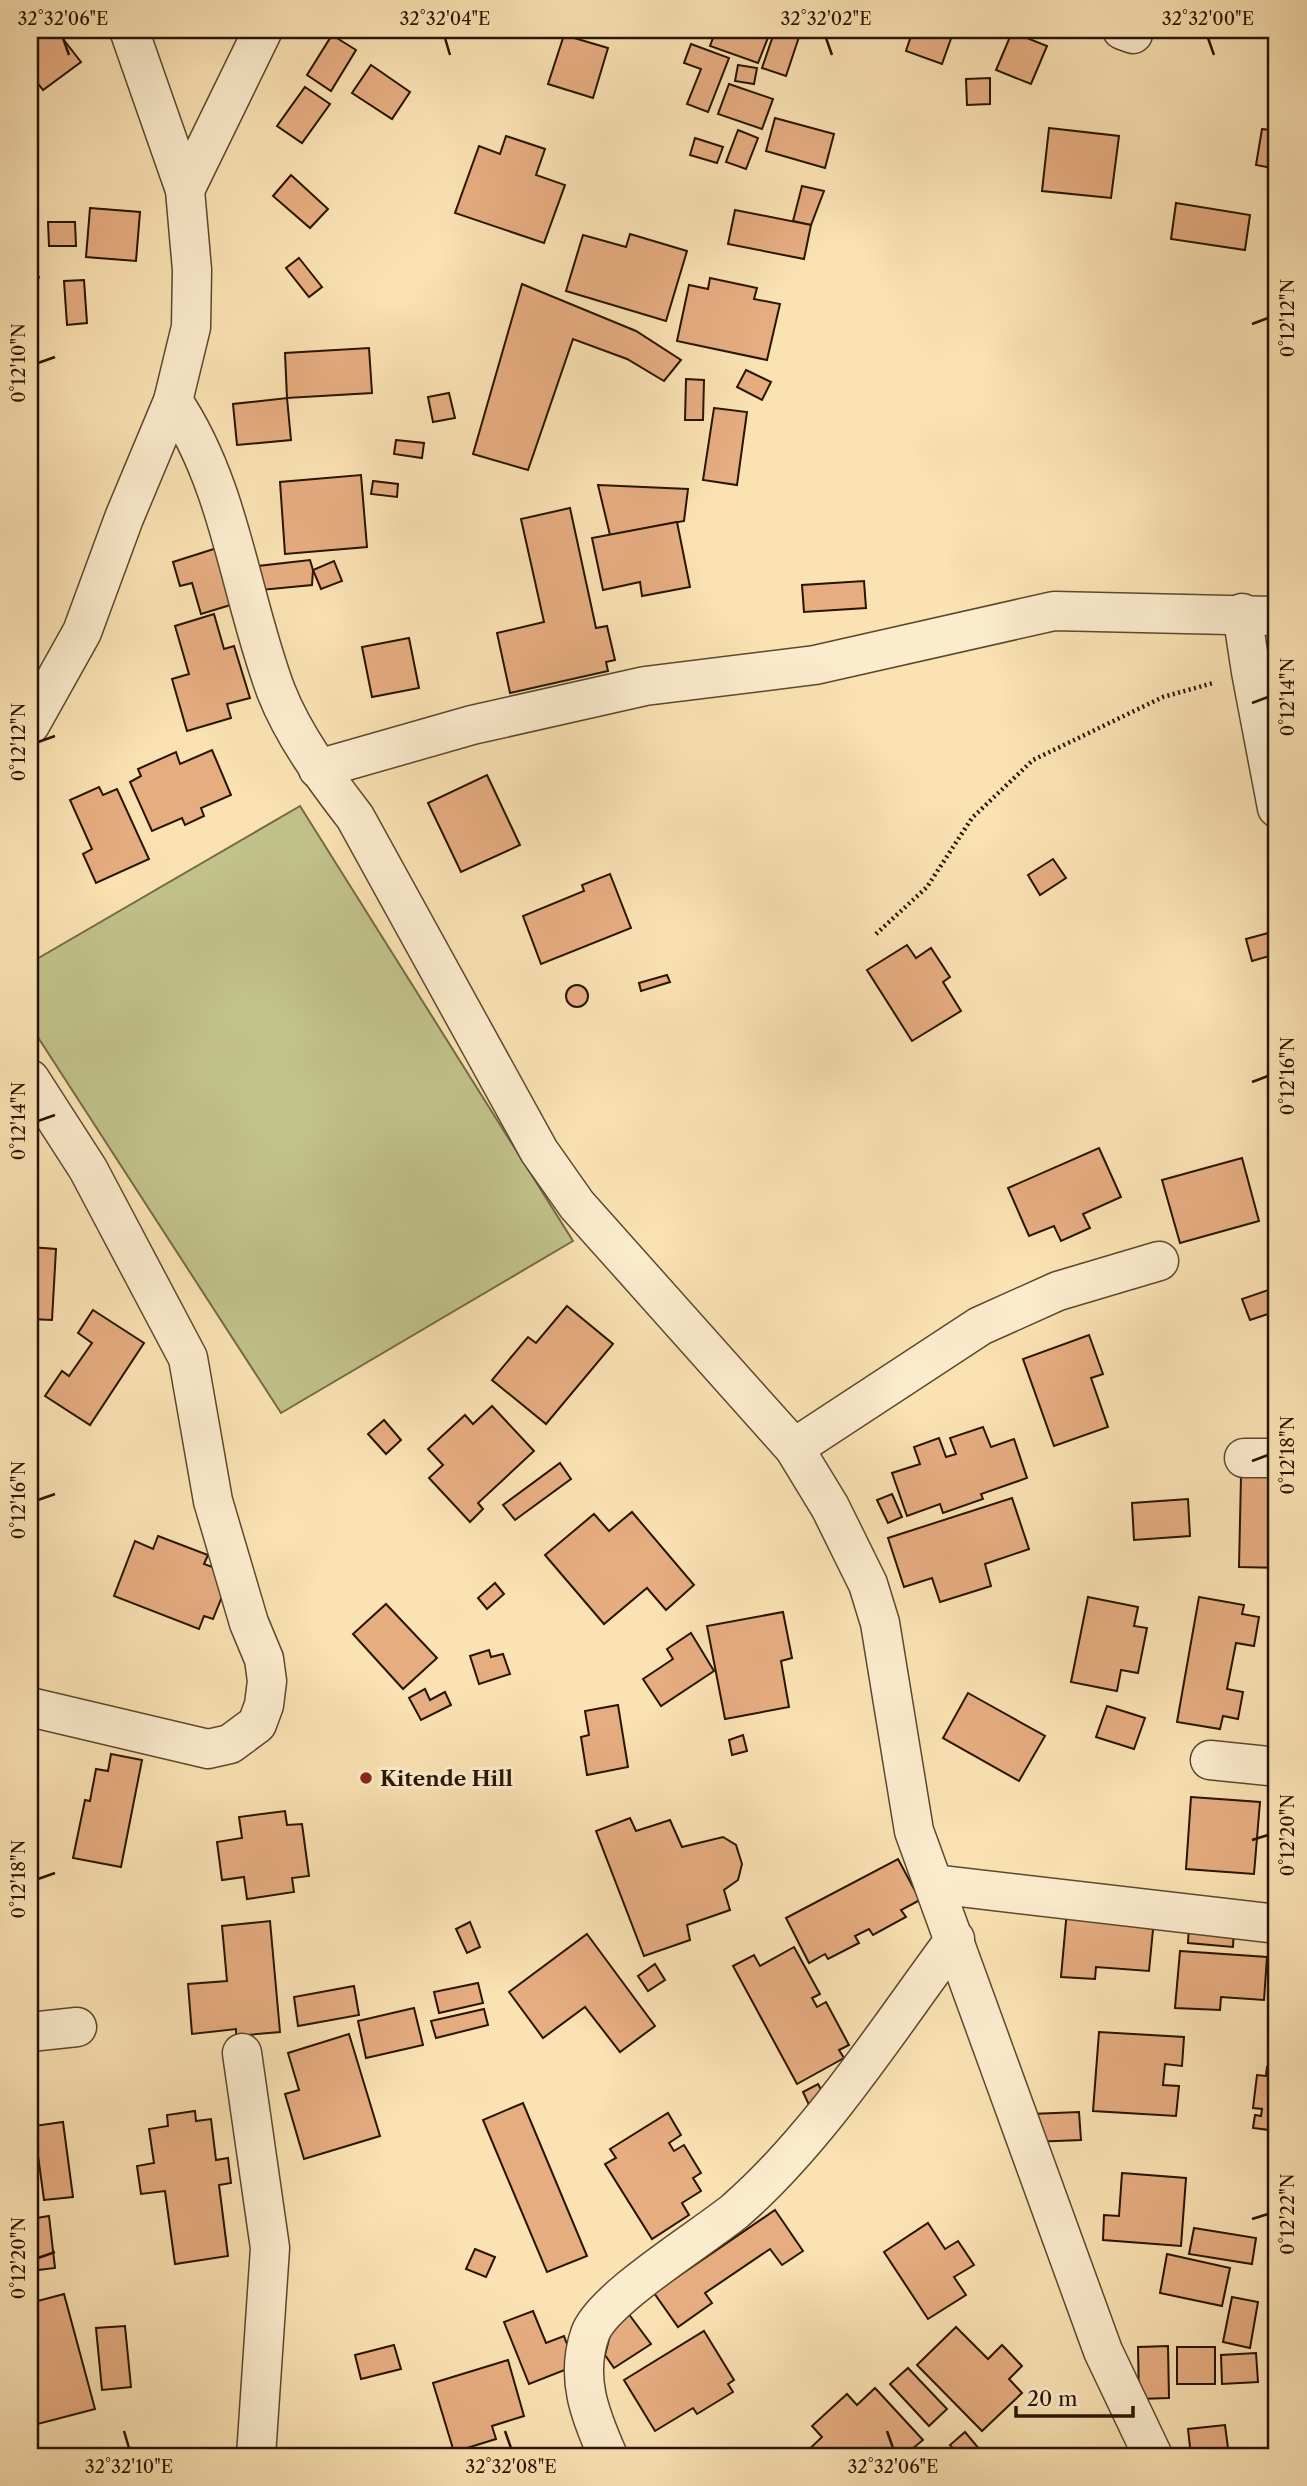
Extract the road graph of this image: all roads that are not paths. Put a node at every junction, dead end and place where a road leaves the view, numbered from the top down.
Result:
1 (129, 30) edge
2 (263, 30) edge
3 (185, 190) junction
4 (173, 401) junction
5 (1260, 614) edge
6 (34, 707) edge
7 (318, 769) junction
8 (1277, 808) edge
9 (30, 1079) edge
10 (1159, 1261) dead end
11 (794, 1448) junction
12 (30, 1707) edge
13 (1210, 1760) dead end
14 (1277, 1767) edge
15 (934, 1884) junction
16 (1277, 1924) edge
17 (955, 1939) junction
18 (78, 2027) dead end
19 (30, 2032) edge
20 (242, 2053) dead end
21 (256, 2456) edge
22 (608, 2456) edge
23 (1153, 2456) edge

1 - 3 street
2 - 3 street
3 - 4 street
4 - 6 street
4 - 7 street
5 - 7 street
5 - 8 street
7 - 11 street
9 - 12 street
10 - 11 street
11 - 15 street
13 - 14 street
15 - 16 street
15 - 17 street
17 - 22 street
17 - 23 street
18 - 19 street
20 - 21 street

